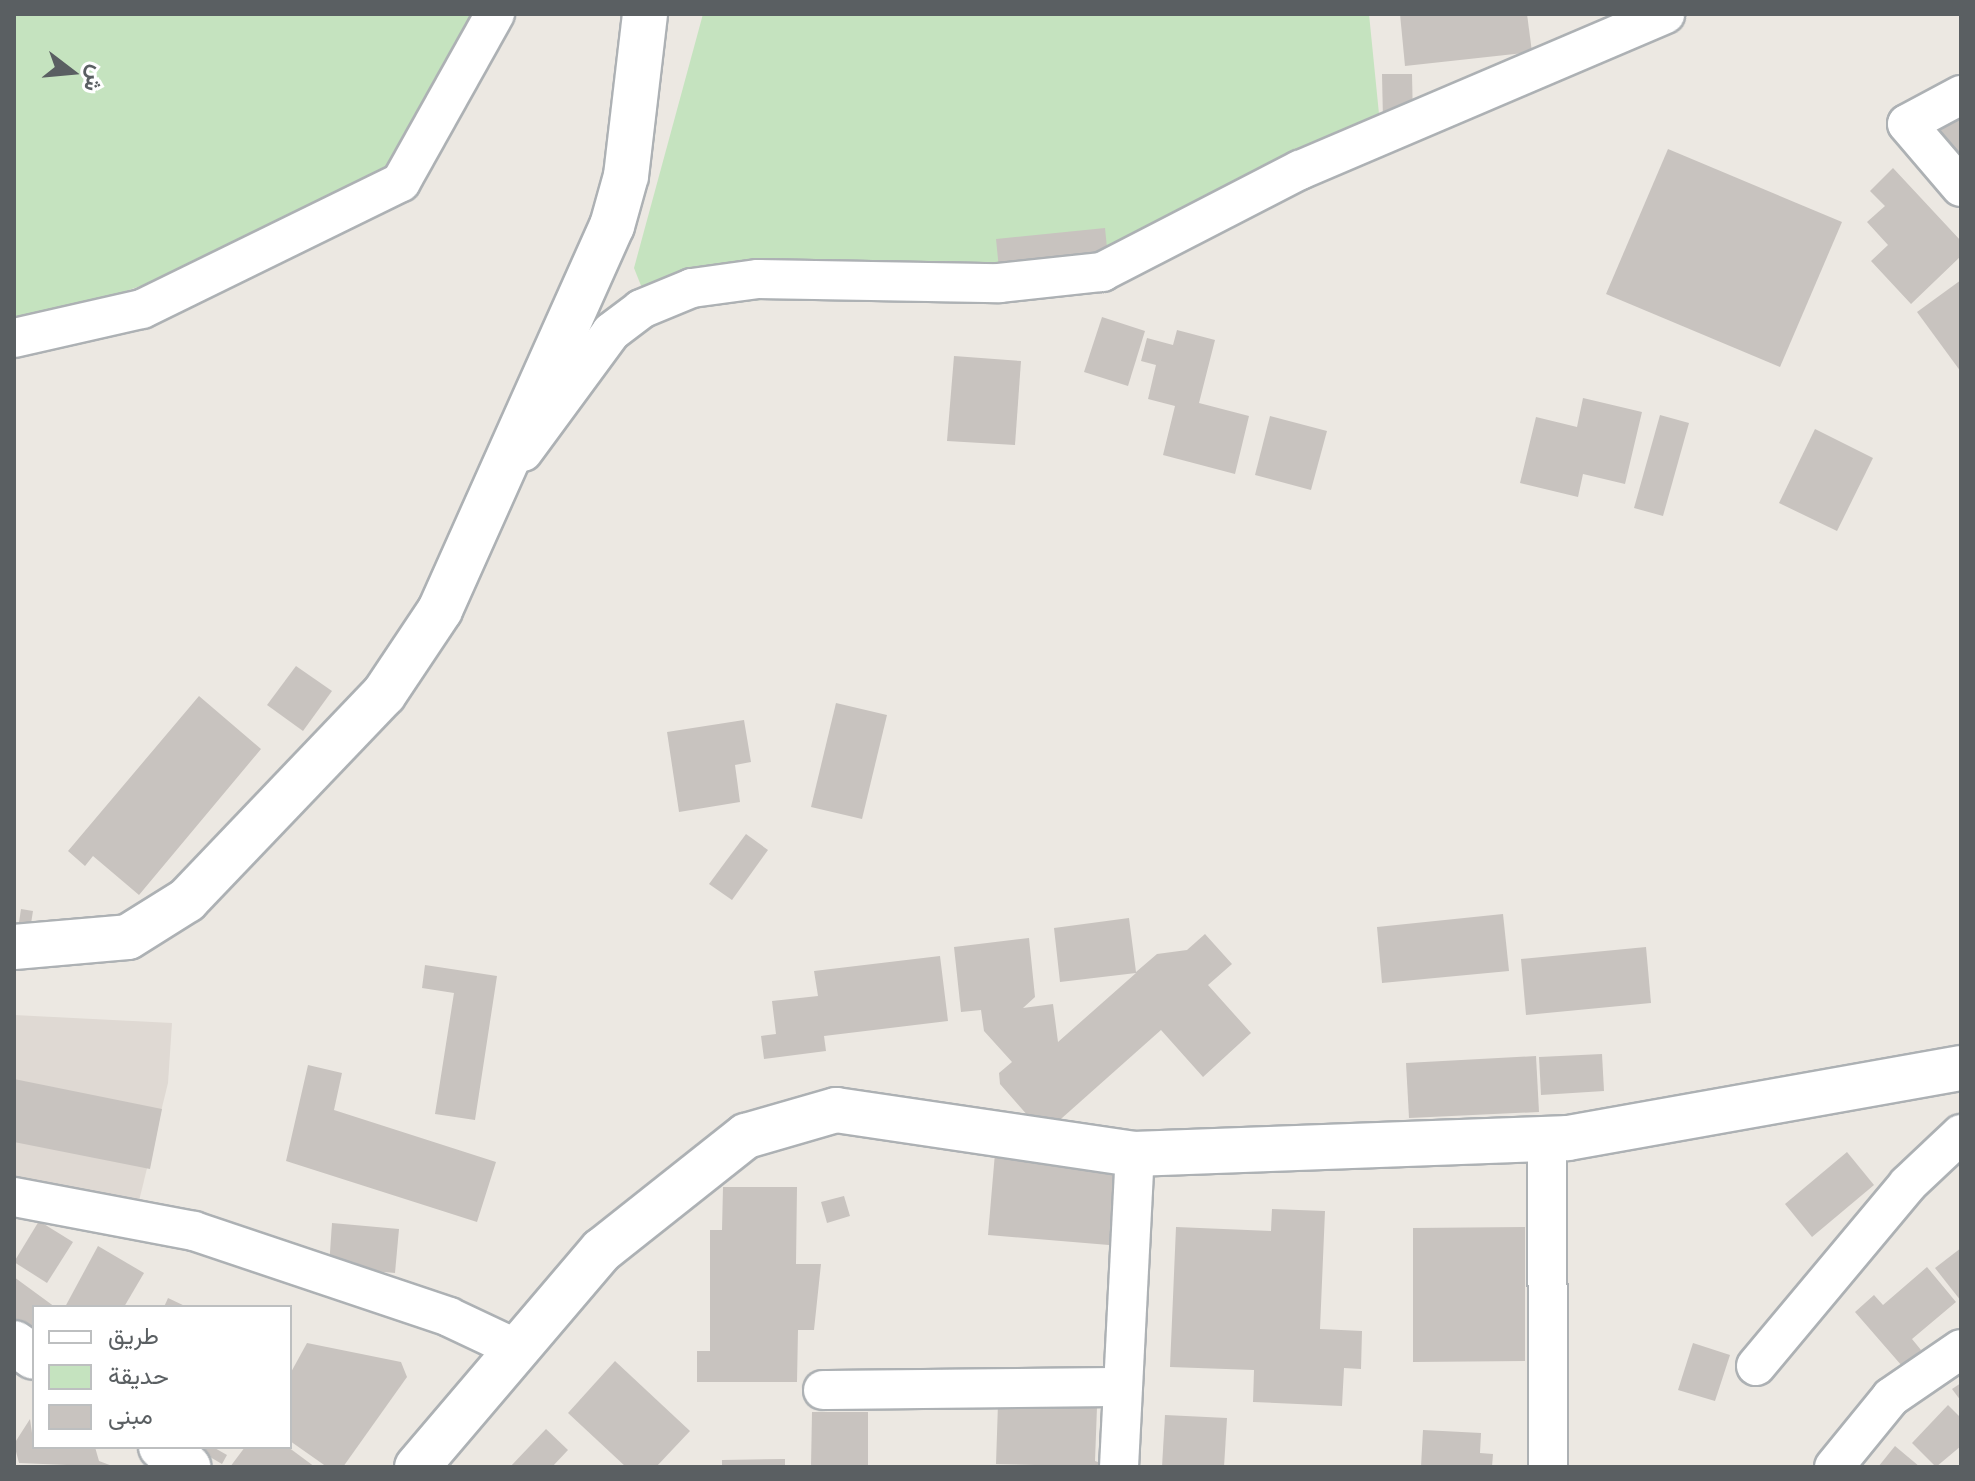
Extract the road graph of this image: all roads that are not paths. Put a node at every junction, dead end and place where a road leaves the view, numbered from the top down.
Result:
1 (495, 14) edge
2 (645, 14) edge
3 (1665, 14) edge
4 (1961, 95) edge
5 (1961, 187) edge
6 (14, 338) edge
7 (491, 497) junction
8 (14, 947) edge
9 (1959, 1070) edge
10 (1961, 1134) edge
11 (1547, 1138) junction
12 (1135, 1154) junction
13 (14, 1197) edge
14 (14, 1343) edge
15 (517, 1349) junction
16 (1961, 1349) edge
17 (32, 1356) edge
18 (1756, 1366) dead end
19 (1118, 1387) junction
20 (823, 1390) dead end
21 (164, 1449) edge
22 (189, 1467) edge
23 (417, 1467) edge
24 (1119, 1467) edge
25 (1548, 1467) edge
26 (1834, 1467) edge

1 - 6 street
2 - 7 street
3 - 7 street
4 - 5 street
7 - 8 street
9 - 11 street
10 - 18 street
11 - 12 street
11 - 25 street
12 - 15 street
12 - 19 street
13 - 15 street
14 - 17 street
15 - 23 street
16 - 26 street
19 - 20 street
19 - 24 street
21 - 22 street

